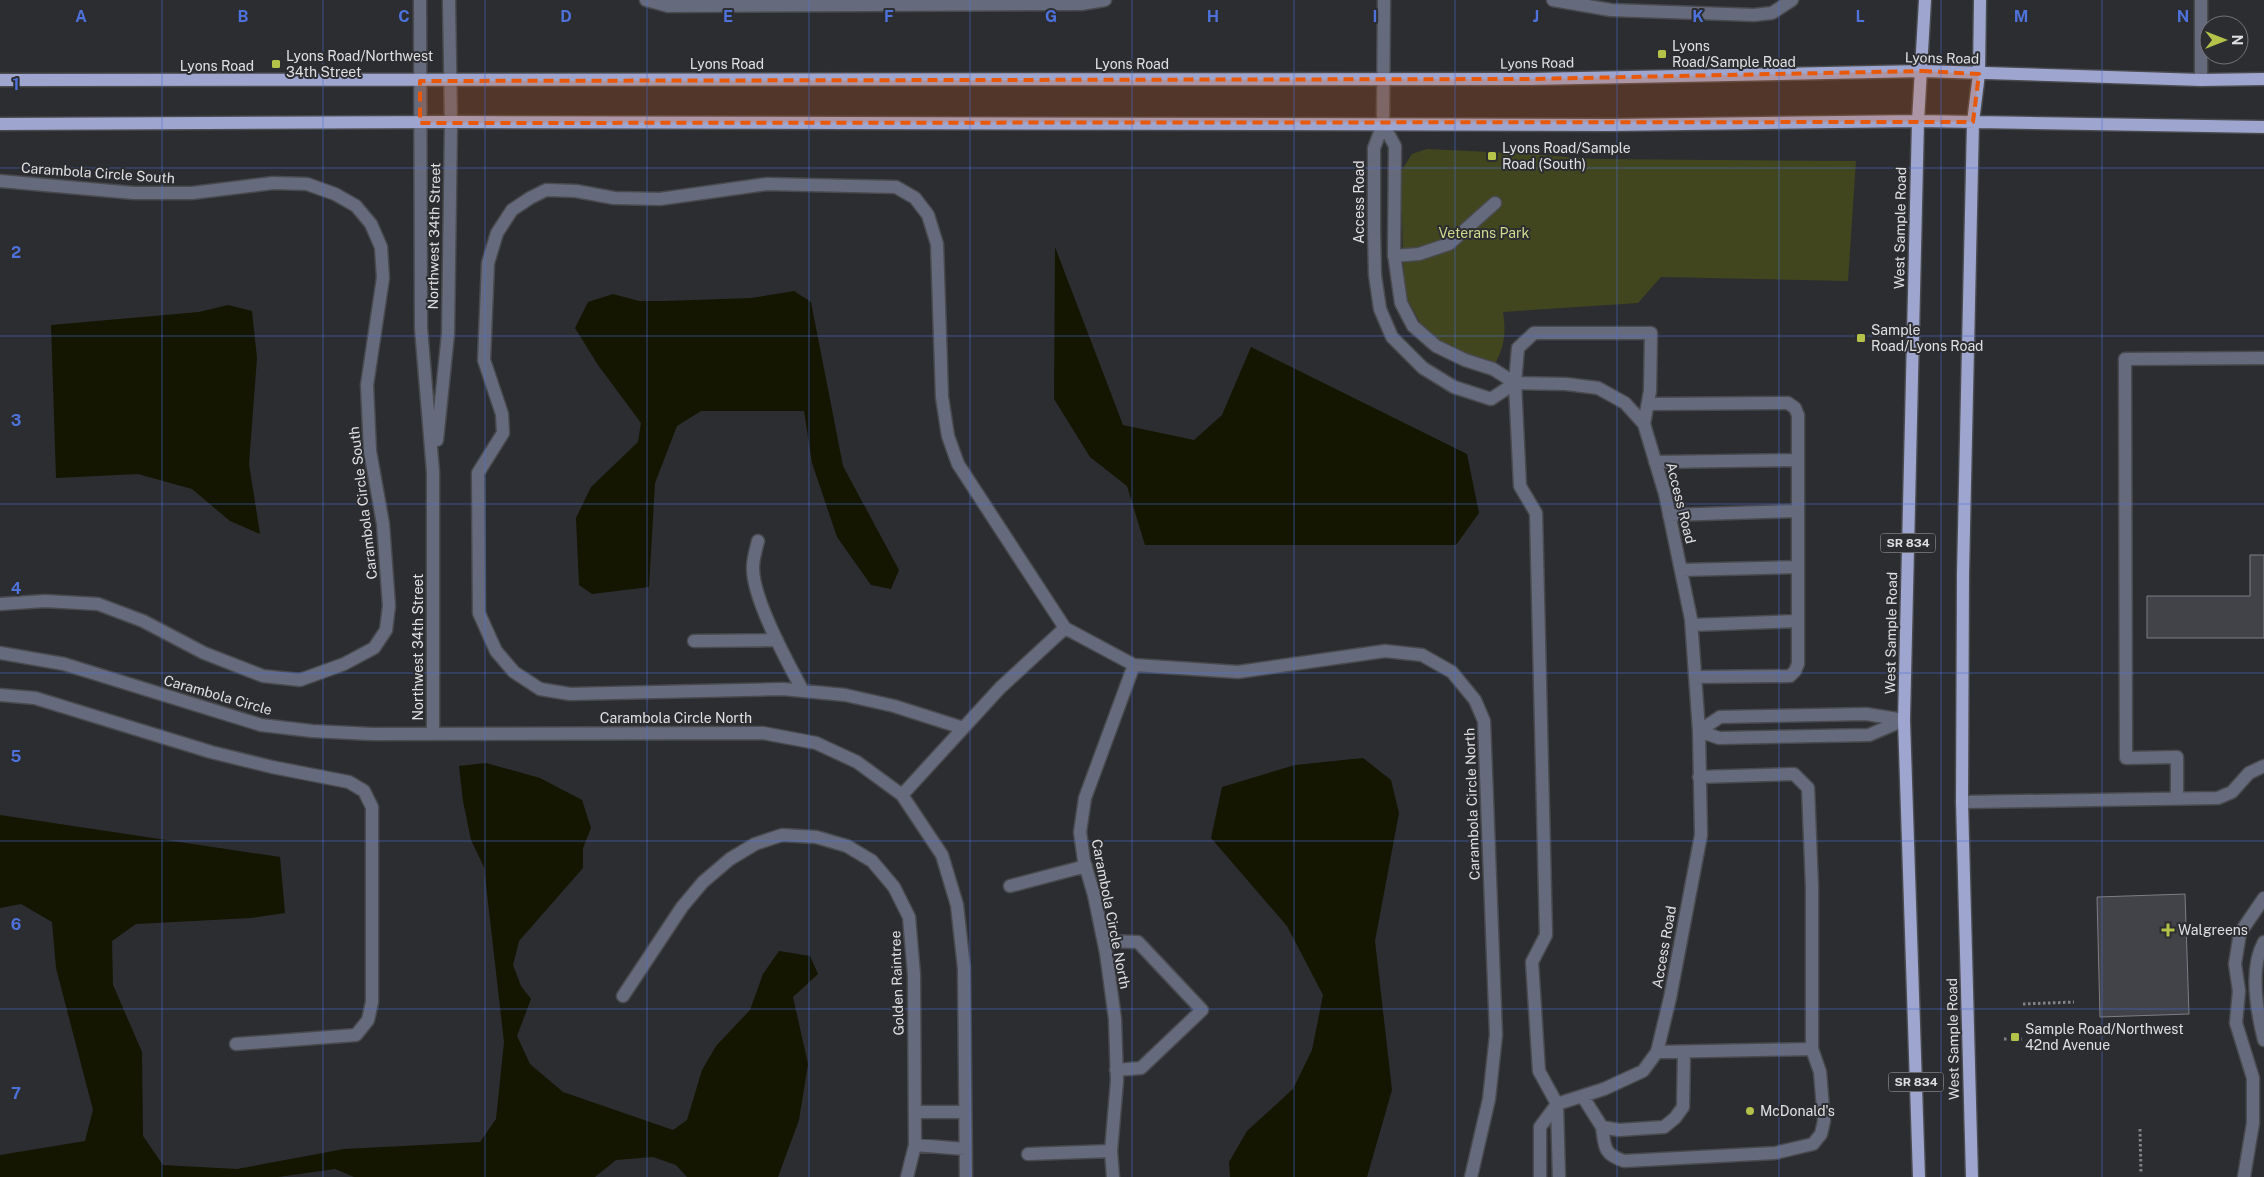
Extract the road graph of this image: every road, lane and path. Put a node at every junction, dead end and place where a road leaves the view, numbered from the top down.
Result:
1 (420, 0) edge
2 (449, 0) edge
3 (646, 0) edge
4 (1104, 0) edge
5 (1384, 0) edge
6 (1553, 0) edge
7 (1792, 0) edge
8 (1925, 0) edge
9 (1980, 0) edge
10 (2201, 0) edge
11 (1922, 71) junction
12 (1979, 74) junction
13 (1383, 79) junction
14 (2264, 79) edge
15 (0, 80) edge
16 (2201, 80) junction
17 (420, 81) junction
18 (450, 81) junction
19 (1918, 121) junction
20 (451, 122) junction
21 (1973, 122) junction
22 (420, 123) junction
23 (0, 124) edge
24 (1383, 124) junction
25 (2264, 127) edge
26 (0, 181) edge
27 (1495, 203) dead end
28 (1394, 256) junction
29 (2264, 358) edge
30 (1515, 383) junction
31 (1648, 404) junction
32 (1644, 424) junction
33 (1798, 460) junction
34 (1655, 462) junction
35 (434, 472) junction
36 (1798, 512) junction
37 (1669, 514) junction
38 (758, 541) dead end
39 (1798, 567) junction
40 (1681, 570) junction
41 (0, 604) edge
42 (1798, 621) junction
43 (1692, 625) junction
44 (1065, 628) junction
45 (777, 640) junction
46 (694, 641) dead end
47 (0, 653) edge
48 (1134, 665) junction
49 (1695, 677) junction
50 (803, 691) junction
51 (0, 695) edge
52 (1904, 720) junction
53 (963, 728) junction
54 (1699, 731) junction
55 (434, 733) junction
56 (2264, 766) edge
57 (1699, 777) junction
58 (902, 795) junction
59 (2177, 799) junction
60 (1962, 802) junction
61 (1086, 866) junction
62 (1010, 886) dead end
63 (2264, 898) edge
64 (1104, 941) junction
65 (2264, 942) edge
66 (623, 996) dead end
67 (2074, 1002) dead end
68 (2023, 1004) dead end
69 (2004, 1039) dead end
70 (2024, 1039) dead end
71 (2264, 1040) edge
72 (236, 1044) dead end
73 (1812, 1048) junction
74 (1656, 1052) junction
75 (1684, 1052) junction
76 (1116, 1070) junction
77 (1583, 1097) junction
78 (1557, 1104) junction
79 (915, 1112) junction
80 (965, 1112) junction
81 (1602, 1127) junction
82 (2140, 1129) dead end
83 (915, 1145) junction
84 (965, 1149) junction
85 (1111, 1151) junction
86 (1028, 1154) dead end
87 (2141, 1173) dead end
88 (907, 1177) edge
89 (966, 1177) edge
90 (1113, 1177) edge
91 (1471, 1177) edge
92 (1540, 1177) edge
93 (1559, 1177) edge
94 (1919, 1177) edge
95 (1972, 1177) edge
96 (2244, 1177) edge

1 - 17 street, Northwest 34th Street
2 - 18 street, Northwest 34th Street
3 - 4 street
5 - 13 street
6 - 7 street
8 - 11 main road, West Sample Road / SR 834
9 - 12 main road, West Sample Road
10 - 16 street
11 - 12 main road, Lyons Road
11 - 13 main road, Lyons Road
11 - 19 main road, West Sample Road / SR 834
12 - 16 main road, Lyons Road
12 - 21 main road, West Sample Road
13 - 18 main road, Lyons Road
13 - 24 street
14 - 16 main road, Lyons Road
15 - 17 main road, Lyons Road
17 - 18 main road, Lyons Road
17 - 22 street, Northwest 34th Street
18 - 20 street, Northwest 34th Street
19 - 21 main road
19 - 24 main road
19 - 52 main road, West Sample Road / SR 834
20 - 22 main road
20 - 24 main road
20 - 35 street, Northwest 34th Street
21 - 25 main road
21 - 60 main road, West Sample Road
22 - 23 main road
22 - 35 street, Northwest 34th Street
24 - 28 street
24 - 30 street, Access Road
26 - 41 street, Carambola Circle South
27 - 28 street
28 - 30 street
29 - 59 street
30 - 31 street
30 - 32 street, Access Road
30 - 78 street
31 - 32 street
31 - 33 street
32 - 34 street, Access Road
33 - 34 street
33 - 36 street
34 - 37 street, Access Road
35 - 55 street, Northwest 34th Street
36 - 37 street
36 - 39 street
37 - 40 street, Access Road
38 - 45 street
39 - 40 street
39 - 42 street
40 - 43 street, Access Road
42 - 43 street
42 - 49 street
43 - 49 street, Access Road
44 - 48 street, Carambola Circle North
44 - 50 street
44 - 53 street
45 - 46 street
45 - 50 street
47 - 55 street, Carambola Circle
48 - 61 street, Carambola Circle North
48 - 91 street, Carambola Circle North
49 - 54 street, Access Road
50 - 53 street
51 - 72 street
52 - 54 street
52 - 54 street
52 - 94 main road, West Sample Road / SR 834
53 - 58 street
54 - 57 street, Access Road
55 - 58 street, Carambola Circle North
56 - 59 street
57 - 73 street
57 - 74 street, Access Road
58 - 80 street, Carambola Circle North
59 - 60 street
60 - 95 main road, West Sample Road
61 - 62 street
61 - 64 street, Carambola Circle North
63 - 96 street
64 - 76 street, Carambola Circle North
64 - 76 street
65 - 71 street
66 - 79 street, Golden Raintree
67 - 68 path
69 - 70 path
73 - 75 street
73 - 81 street
74 - 75 street
74 - 77 street, Access Road
75 - 81 street
76 - 85 street, Carambola Circle North
77 - 78 street, Access Road
77 - 81 street
78 - 92 street
78 - 93 street
79 - 80 street
79 - 83 street, Golden Raintree
80 - 84 street, Carambola Circle North
82 - 87 path
83 - 84 street
83 - 88 street, Golden Raintree
84 - 89 street, Carambola Circle North
85 - 86 street
85 - 90 street, Carambola Circle North

